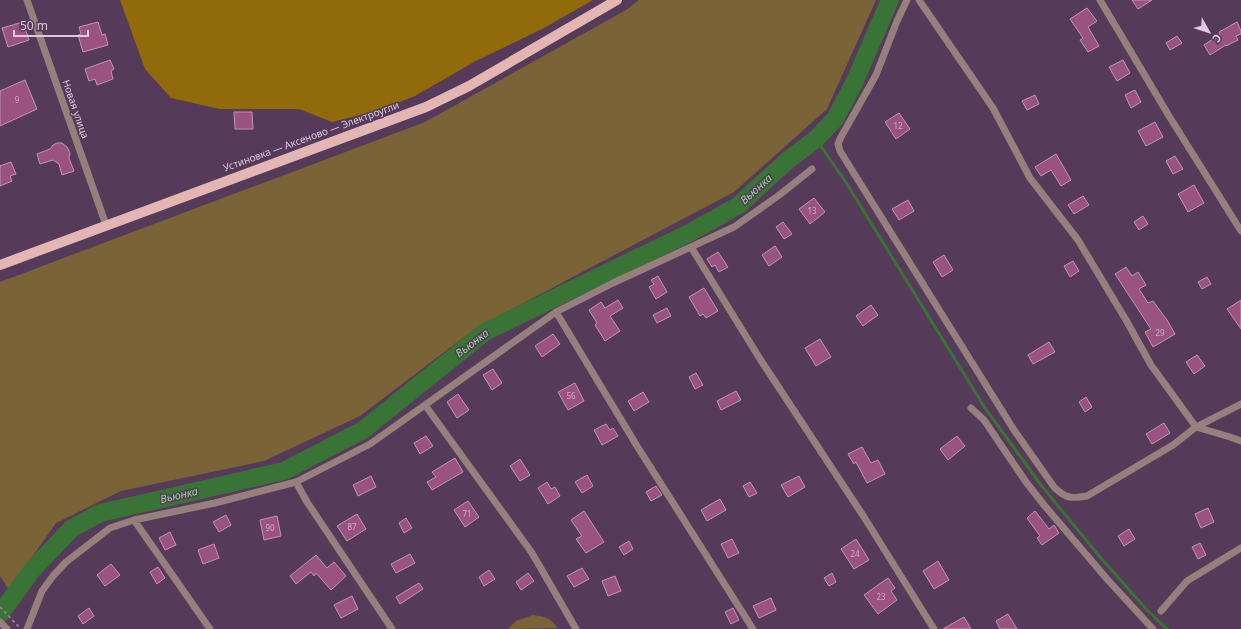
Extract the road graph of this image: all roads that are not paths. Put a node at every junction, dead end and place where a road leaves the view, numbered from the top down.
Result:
1 (27, 0) edge
2 (616, 0) edge
3 (907, 0) edge
4 (919, 0) edge
5 (1100, 0) edge
6 (812, 169) dead end
7 (106, 225) junction
8 (1241, 230) edge
9 (691, 247) junction
10 (0, 265) edge
11 (556, 312) junction
12 (1241, 404) edge
13 (425, 405) junction
14 (971, 408) dead end
15 (1196, 427) junction
16 (1241, 441) edge
17 (296, 482) junction
18 (134, 520) junction
19 (1241, 548) edge
20 (1161, 610) dead end
21 (27, 629) edge
22 (210, 629) edge
23 (392, 629) edge
24 (576, 629) edge
25 (753, 629) edge
26 (934, 629) edge
27 (1154, 629) edge

1 - 7 street, Новая улица
2 - 7 main road, Устиновка — Аксеново — Электроугли
3 - 15 street
4 - 15 street
5 - 8 street
6 - 9 street
7 - 10 main road, Устиновка — Аксеново — Электроугли
9 - 11 street
9 - 26 street
11 - 13 street
11 - 25 street
12 - 15 street
13 - 17 street
13 - 24 street
14 - 27 street
15 - 16 street
17 - 18 street
17 - 23 street
18 - 21 street
18 - 22 street
19 - 20 street

